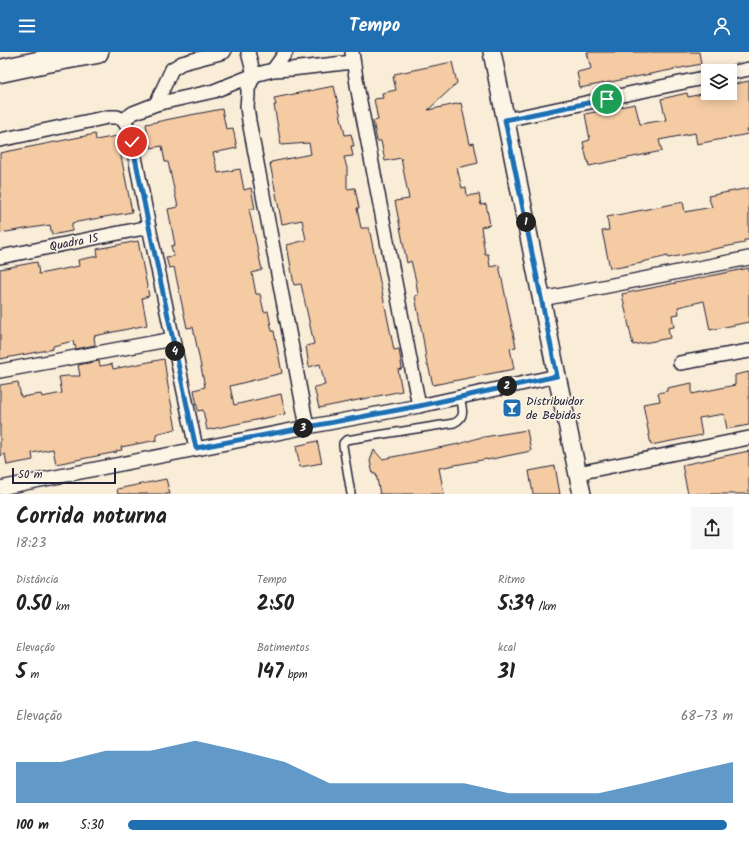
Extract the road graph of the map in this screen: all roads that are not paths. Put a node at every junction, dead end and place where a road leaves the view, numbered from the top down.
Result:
1 (97, 52) edge
2 (224, 52) edge
3 (248, 52) edge
4 (286, 52) edge
5 (492, 52) edge
6 (45, 57) edge
7 (353, 57) edge
8 (749, 69) edge
9 (273, 70) junction
10 (0, 71) edge
11 (737, 72) edge
12 (254, 75) junction
13 (701, 78) edge
14 (156, 104) junction
15 (123, 120) junction
16 (505, 120) junction
17 (0, 140) edge
18 (149, 227) junction
19 (0, 257) edge
20 (749, 258) edge
21 (542, 299) junction
22 (172, 339) junction
23 (749, 351) edge
24 (680, 363) dead end
25 (0, 371) edge
26 (557, 376) junction
27 (460, 396) junction
28 (419, 406) junction
29 (307, 427) junction
30 (749, 438) edge
31 (196, 448) junction
32 (578, 473) junction
33 (0, 488) edge
34 (351, 494) edge
35 (582, 494) edge

1 - 6 highway
2 - 14 street
3 - 12 street
4 - 9 street
5 - 16 street
6 - 10 highway
7 - 9 street
7 - 28 street
8 - 11 street
9 - 12 street
12 - 14 street
12 - 29 street
13 - 16 street
14 - 15 street
15 - 17 street
15 - 18 street
16 - 21 street
18 - 19 street, Quadra 15
18 - 22 street
20 - 21 street
21 - 26 street
22 - 25 street
22 - 31 street
23 - 24 street
26 - 27 street
26 - 32 street
27 - 28 street
27 - 34 lane
28 - 29 street
29 - 31 street
30 - 32 street
31 - 33 street
32 - 35 street

